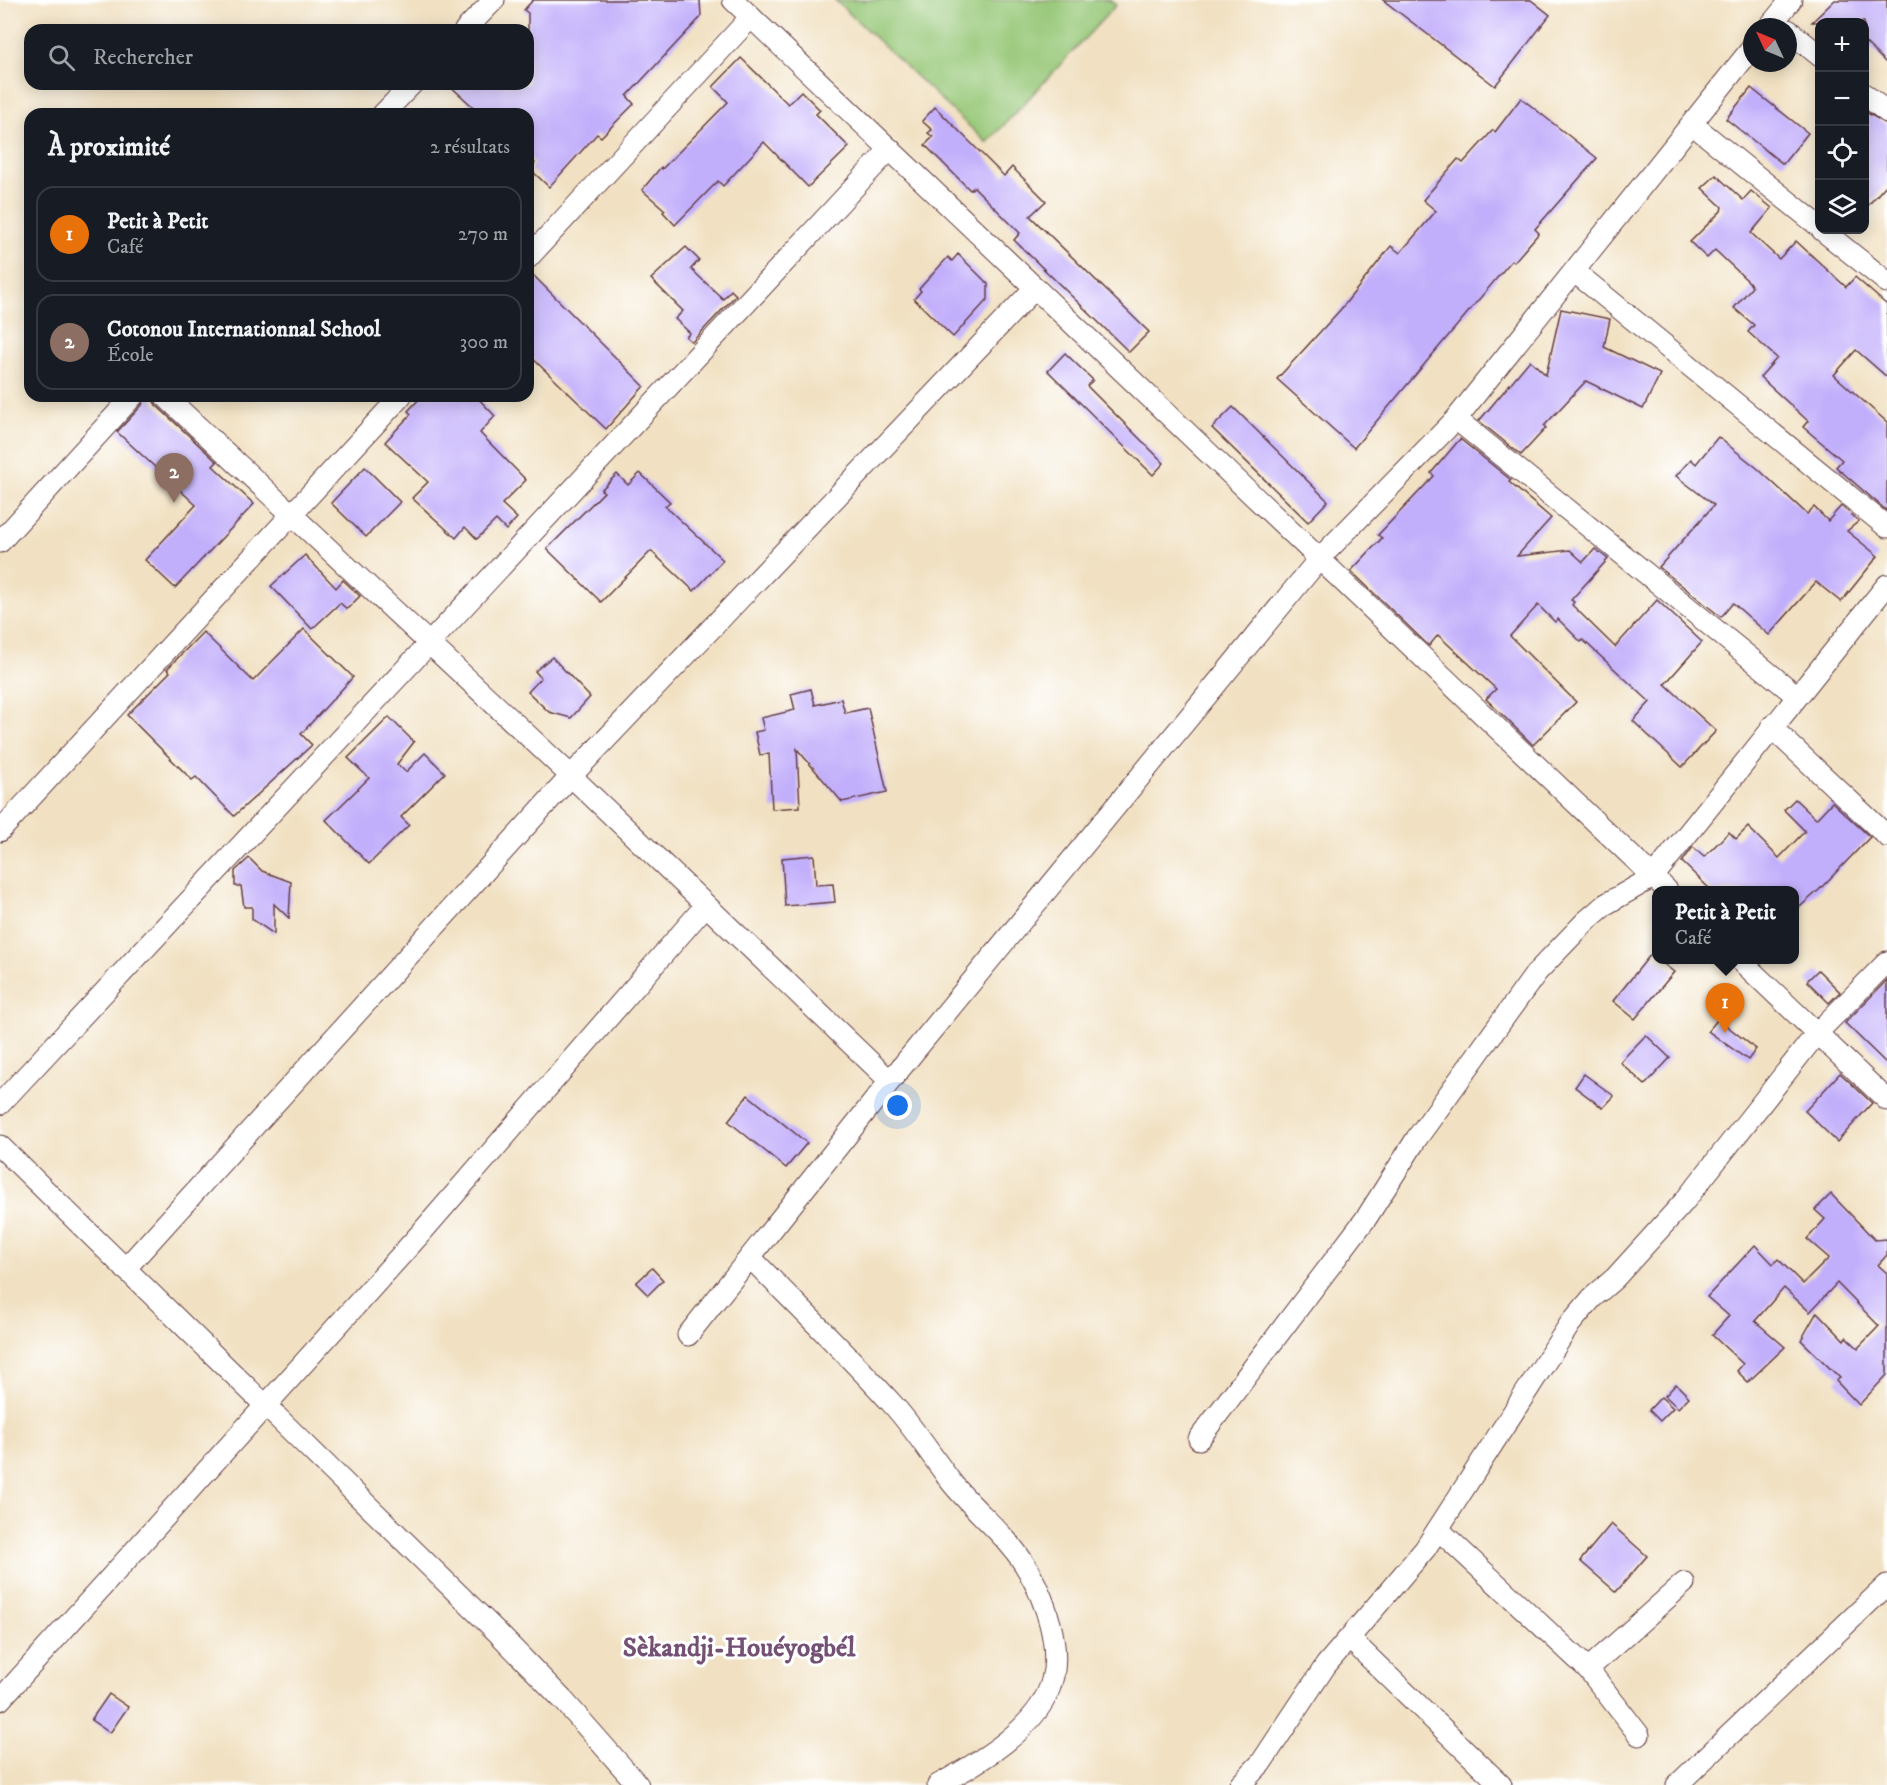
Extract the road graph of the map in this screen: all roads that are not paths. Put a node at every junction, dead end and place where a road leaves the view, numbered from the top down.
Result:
1 (494, 0) edge
2 (733, 0) edge
3 (1791, 0) edge
4 (751, 17) junction
5 (1783, 18) edge
6 (471, 24) edge
7 (1797, 39) edge
8 (1815, 52) edge
9 (1743, 59) edge
10 (406, 90) edge
11 (1869, 97) edge
12 (389, 108) edge
13 (1887, 112) edge
14 (1692, 124) junction
15 (890, 149) junction
16 (1815, 223) edge
17 (1828, 234) edge
18 (534, 252) edge
19 (1575, 272) junction
20 (1887, 282) edge
21 (1035, 288) junction
22 (128, 402) edge
23 (171, 402) edge
24 (395, 402) edge
25 (1456, 419) junction
26 (290, 516) junction
27 (1887, 527) edge
28 (0, 542) edge
29 (1319, 559) junction
30 (1884, 594) edge
31 (428, 644) junction
32 (1797, 696) junction
33 (1772, 728) junction
34 (571, 776) junction
35 (0, 831) edge
36 (1887, 836) edge
37 (1660, 884) edge
38 (1652, 888) edge
39 (706, 905) junction
40 (1887, 962) edge
41 (1744, 964) edge
42 (1817, 1033) junction
43 (890, 1081) junction
44 (1887, 1100) edge
45 (0, 1104) edge
46 (0, 1146) edge
47 (750, 1257) junction
48 (125, 1269) junction
49 (688, 1335) dead end
50 (265, 1403) junction
51 (1199, 1439) dead end
52 (1438, 1529) junction
53 (1684, 1583) dead end
54 (1887, 1585) edge
55 (1349, 1638) junction
56 (1588, 1669) junction
57 (0, 1700) edge
58 (1639, 1735) dead end
59 (638, 1785) edge
60 (938, 1785) edge
61 (1240, 1785) edge
62 (1501, 1785) edge
63 (1677, 1785) edge

1 - 6 street
2 - 4 street
3 - 5 street
4 - 15 street
4 - 18 street
7 - 8 street
9 - 14 street
10 - 12 street
11 - 13 street
14 - 16 street
14 - 19 street
15 - 21 street
15 - 31 street
17 - 20 street
19 - 25 street
19 - 27 street
21 - 29 street
21 - 34 street
22 - 28 street
23 - 26 street
24 - 26 street
25 - 29 street
25 - 32 street
26 - 31 street
26 - 35 street
29 - 37 street
29 - 43 street
30 - 32 street
31 - 34 street
31 - 45 street
32 - 33 street
33 - 36 street
33 - 37 street
34 - 39 street
34 - 48 street
38 - 51 street
39 - 43 street
39 - 50 street
40 - 42 street
41 - 42 street
42 - 44 street
42 - 52 street
43 - 47 street
46 - 48 street
47 - 49 street
47 - 60 street
48 - 50 street
50 - 57 street
50 - 59 street
52 - 55 street
52 - 56 street
53 - 56 street
54 - 63 street
55 - 61 street
55 - 62 street
56 - 58 street

